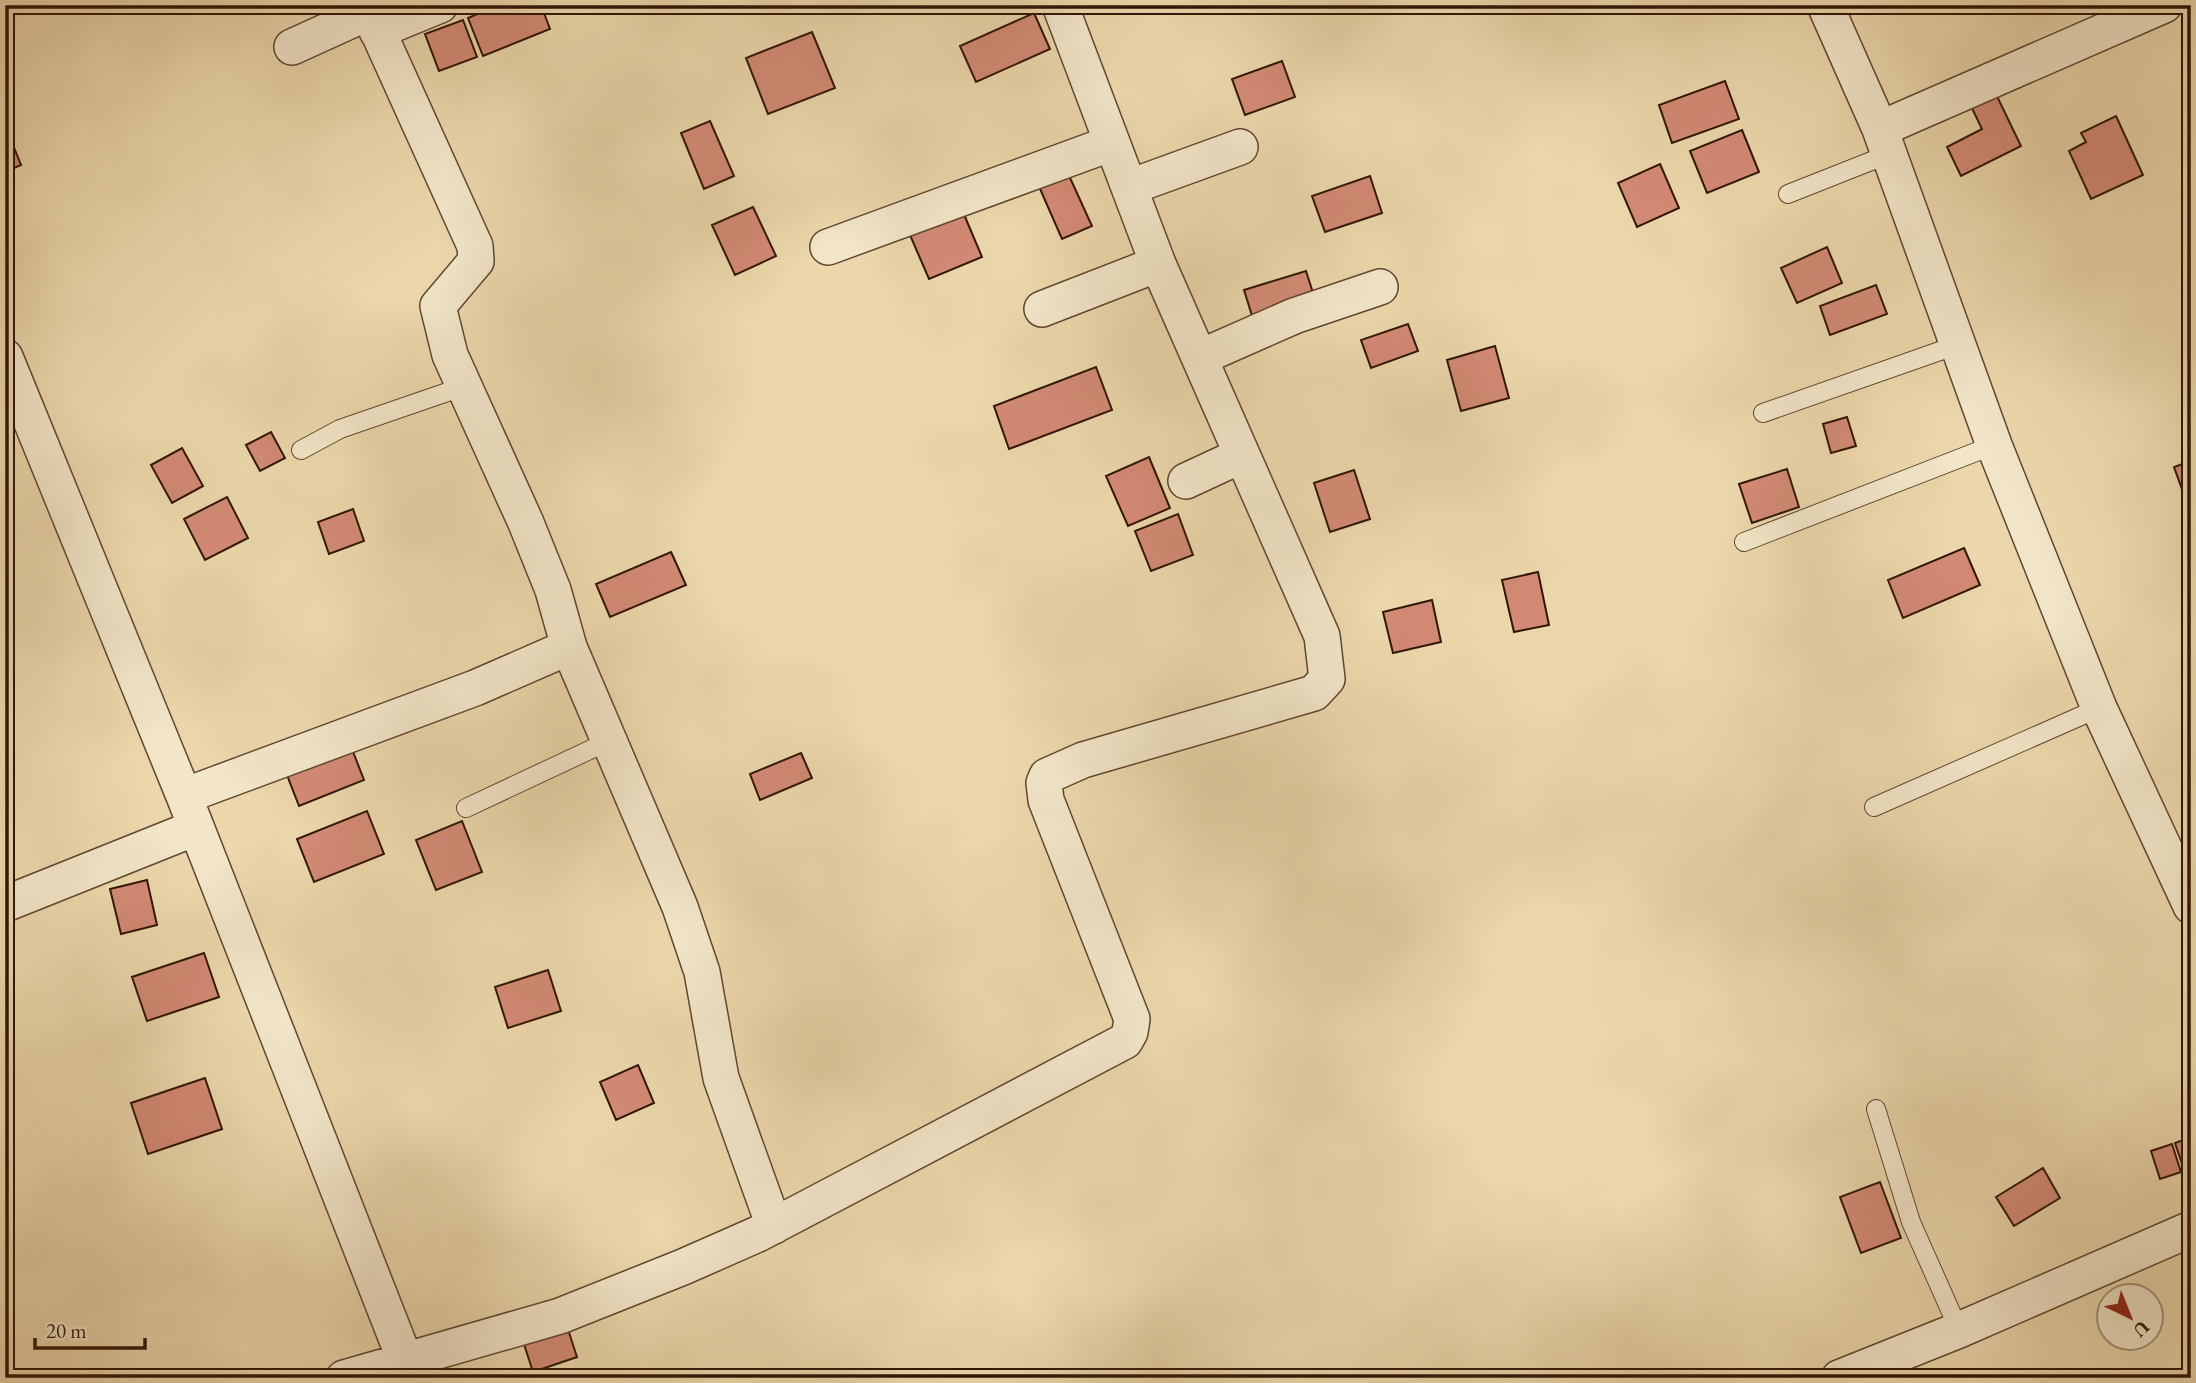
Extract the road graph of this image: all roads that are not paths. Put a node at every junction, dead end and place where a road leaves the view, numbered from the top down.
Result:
1 (440, 5) edge
2 (1060, 5) edge
3 (1825, 5) edge
4 (2164, 5) edge
5 (371, 16) edge
6 (292, 47) dead end
7 (1885, 141) junction
8 (1112, 143) junction
9 (1240, 147) dead end
10 (1130, 187) junction
11 (1788, 194) dead end
12 (828, 247) dead end
13 (1158, 264) junction
14 (1380, 287) dead end
15 (1042, 309) dead end
16 (1956, 345) junction
17 (5, 357) edge
18 (1201, 357) junction
19 (465, 386) junction
20 (1763, 413) dead end
21 (1994, 445) junction
22 (301, 450) dead end
23 (1242, 455) junction
24 (1186, 481) dead end
25 (1744, 542) dead end
26 (569, 647) junction
27 (2099, 708) junction
28 (611, 740) junction
29 (466, 807) dead end
30 (1874, 807) dead end
31 (189, 812) junction
32 (5, 904) edge
33 (2191, 906) edge
34 (1876, 1109) dead end
35 (774, 1226) junction
36 (2191, 1229) edge
37 (1959, 1330) junction
38 (409, 1370) edge
39 (344, 1378) edge
40 (1839, 1378) edge

1 - 5 street
2 - 8 street
3 - 7 street
4 - 7 street
5 - 6 street
5 - 19 street
7 - 11 lane
7 - 16 street
8 - 10 street
8 - 12 street
9 - 10 street
10 - 13 street
13 - 15 street
13 - 18 street
14 - 18 street
16 - 20 lane
16 - 21 street
17 - 31 street
18 - 23 street
19 - 22 lane
19 - 26 street
21 - 25 lane
21 - 27 street
23 - 24 street
23 - 35 street
26 - 28 street
26 - 31 street
27 - 30 lane
27 - 33 street
28 - 29 lane
28 - 35 street
31 - 32 street
31 - 38 street
34 - 37 lane
35 - 38 street
36 - 37 street
37 - 40 street
38 - 39 street

